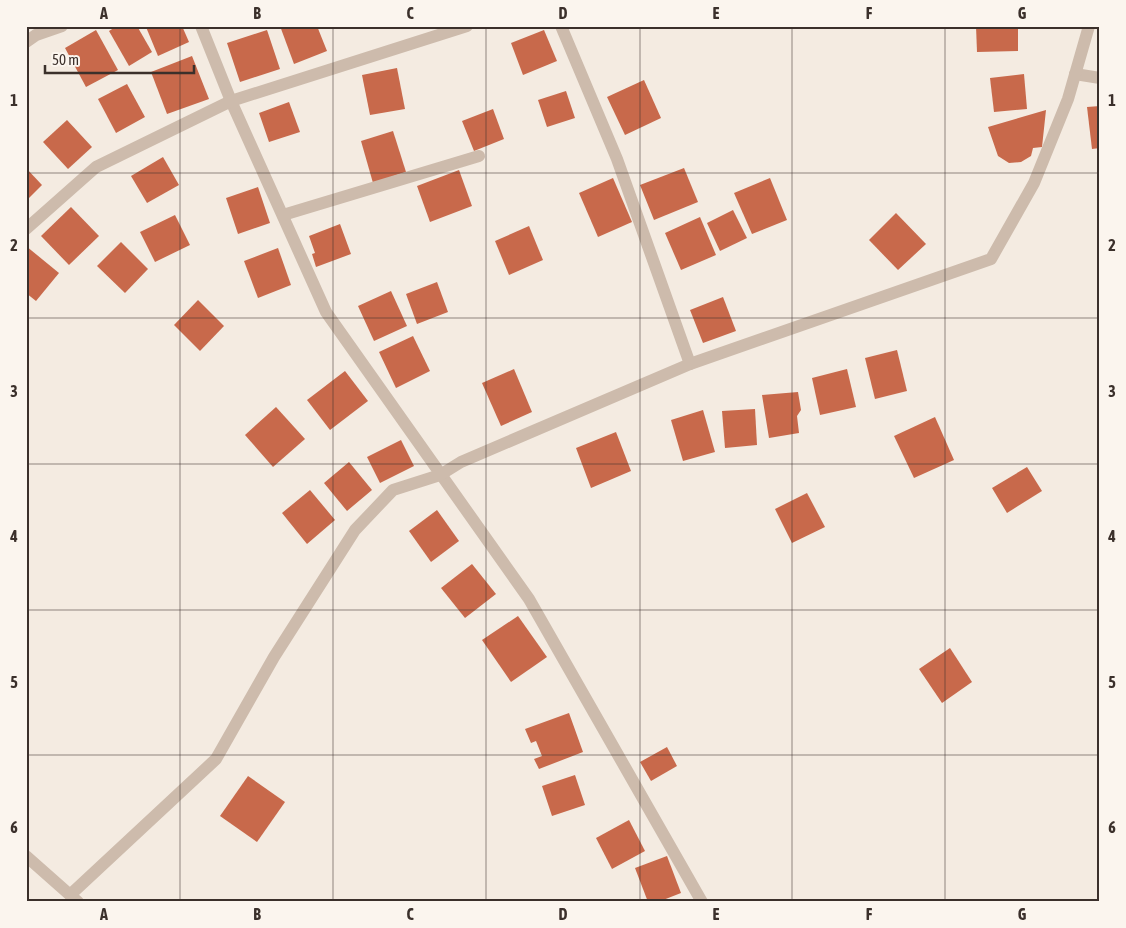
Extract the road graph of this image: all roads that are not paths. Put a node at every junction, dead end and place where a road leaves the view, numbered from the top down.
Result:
1 (62, 26) edge
2 (201, 26) edge
3 (467, 26) edge
4 (561, 26) edge
5 (1089, 26) edge
6 (46, 29) edge
7 (26, 42) edge
8 (1074, 74) junction
9 (1100, 78) edge
10 (231, 101) junction
11 (479, 156) dead end
12 (283, 216) junction
13 (26, 229) edge
14 (690, 364) junction
15 (440, 475) junction
16 (26, 856) edge
17 (74, 898) edge
18 (702, 902) edge

1 - 6 street
2 - 10 street
3 - 10 street
4 - 14 street
5 - 8 street
6 - 7 street
8 - 9 street
8 - 14 street
10 - 12 street
10 - 13 street
11 - 12 street
12 - 15 street
14 - 15 street
15 - 17 street
15 - 18 street
16 - 17 street

